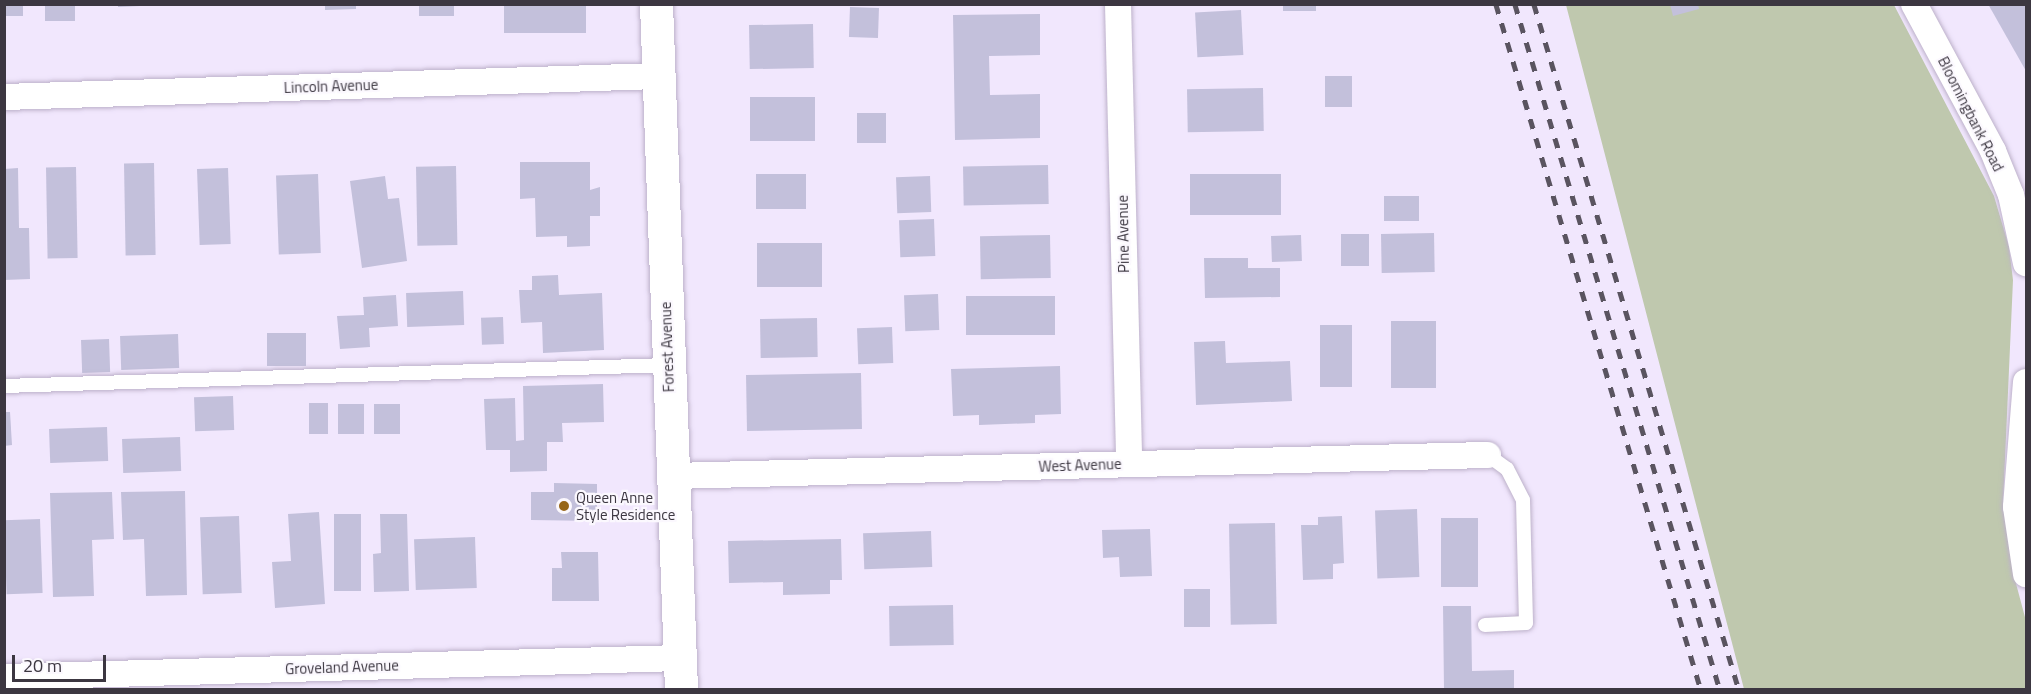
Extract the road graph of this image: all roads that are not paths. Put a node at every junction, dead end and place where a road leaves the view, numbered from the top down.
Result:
1 (656, 4) edge
2 (1118, 4) edge
3 (1914, 4) edge
4 (658, 76) junction
5 (4, 97) edge
6 (2026, 263) edge
7 (668, 365) junction
8 (2026, 382) edge
9 (4, 386) edge
10 (1488, 455) joint
11 (1129, 464) junction
12 (673, 476) junction
13 (2026, 574) edge
14 (1485, 625) dead end
15 (680, 674) edge
16 (4, 677) edge

1 - 4 street, Forest Avenue
2 - 11 street, Pine Avenue
3 - 6 street, Bloomingbank Road
4 - 5 street, Lincoln Avenue
4 - 7 street, Forest Avenue
7 - 9 lane
7 - 12 street, Forest Avenue
8 - 13 street
10 - 11 street, West Avenue
10 - 14 lane
11 - 12 street, West Avenue
12 - 15 street, Forest Avenue
15 - 16 street, Groveland Avenue

